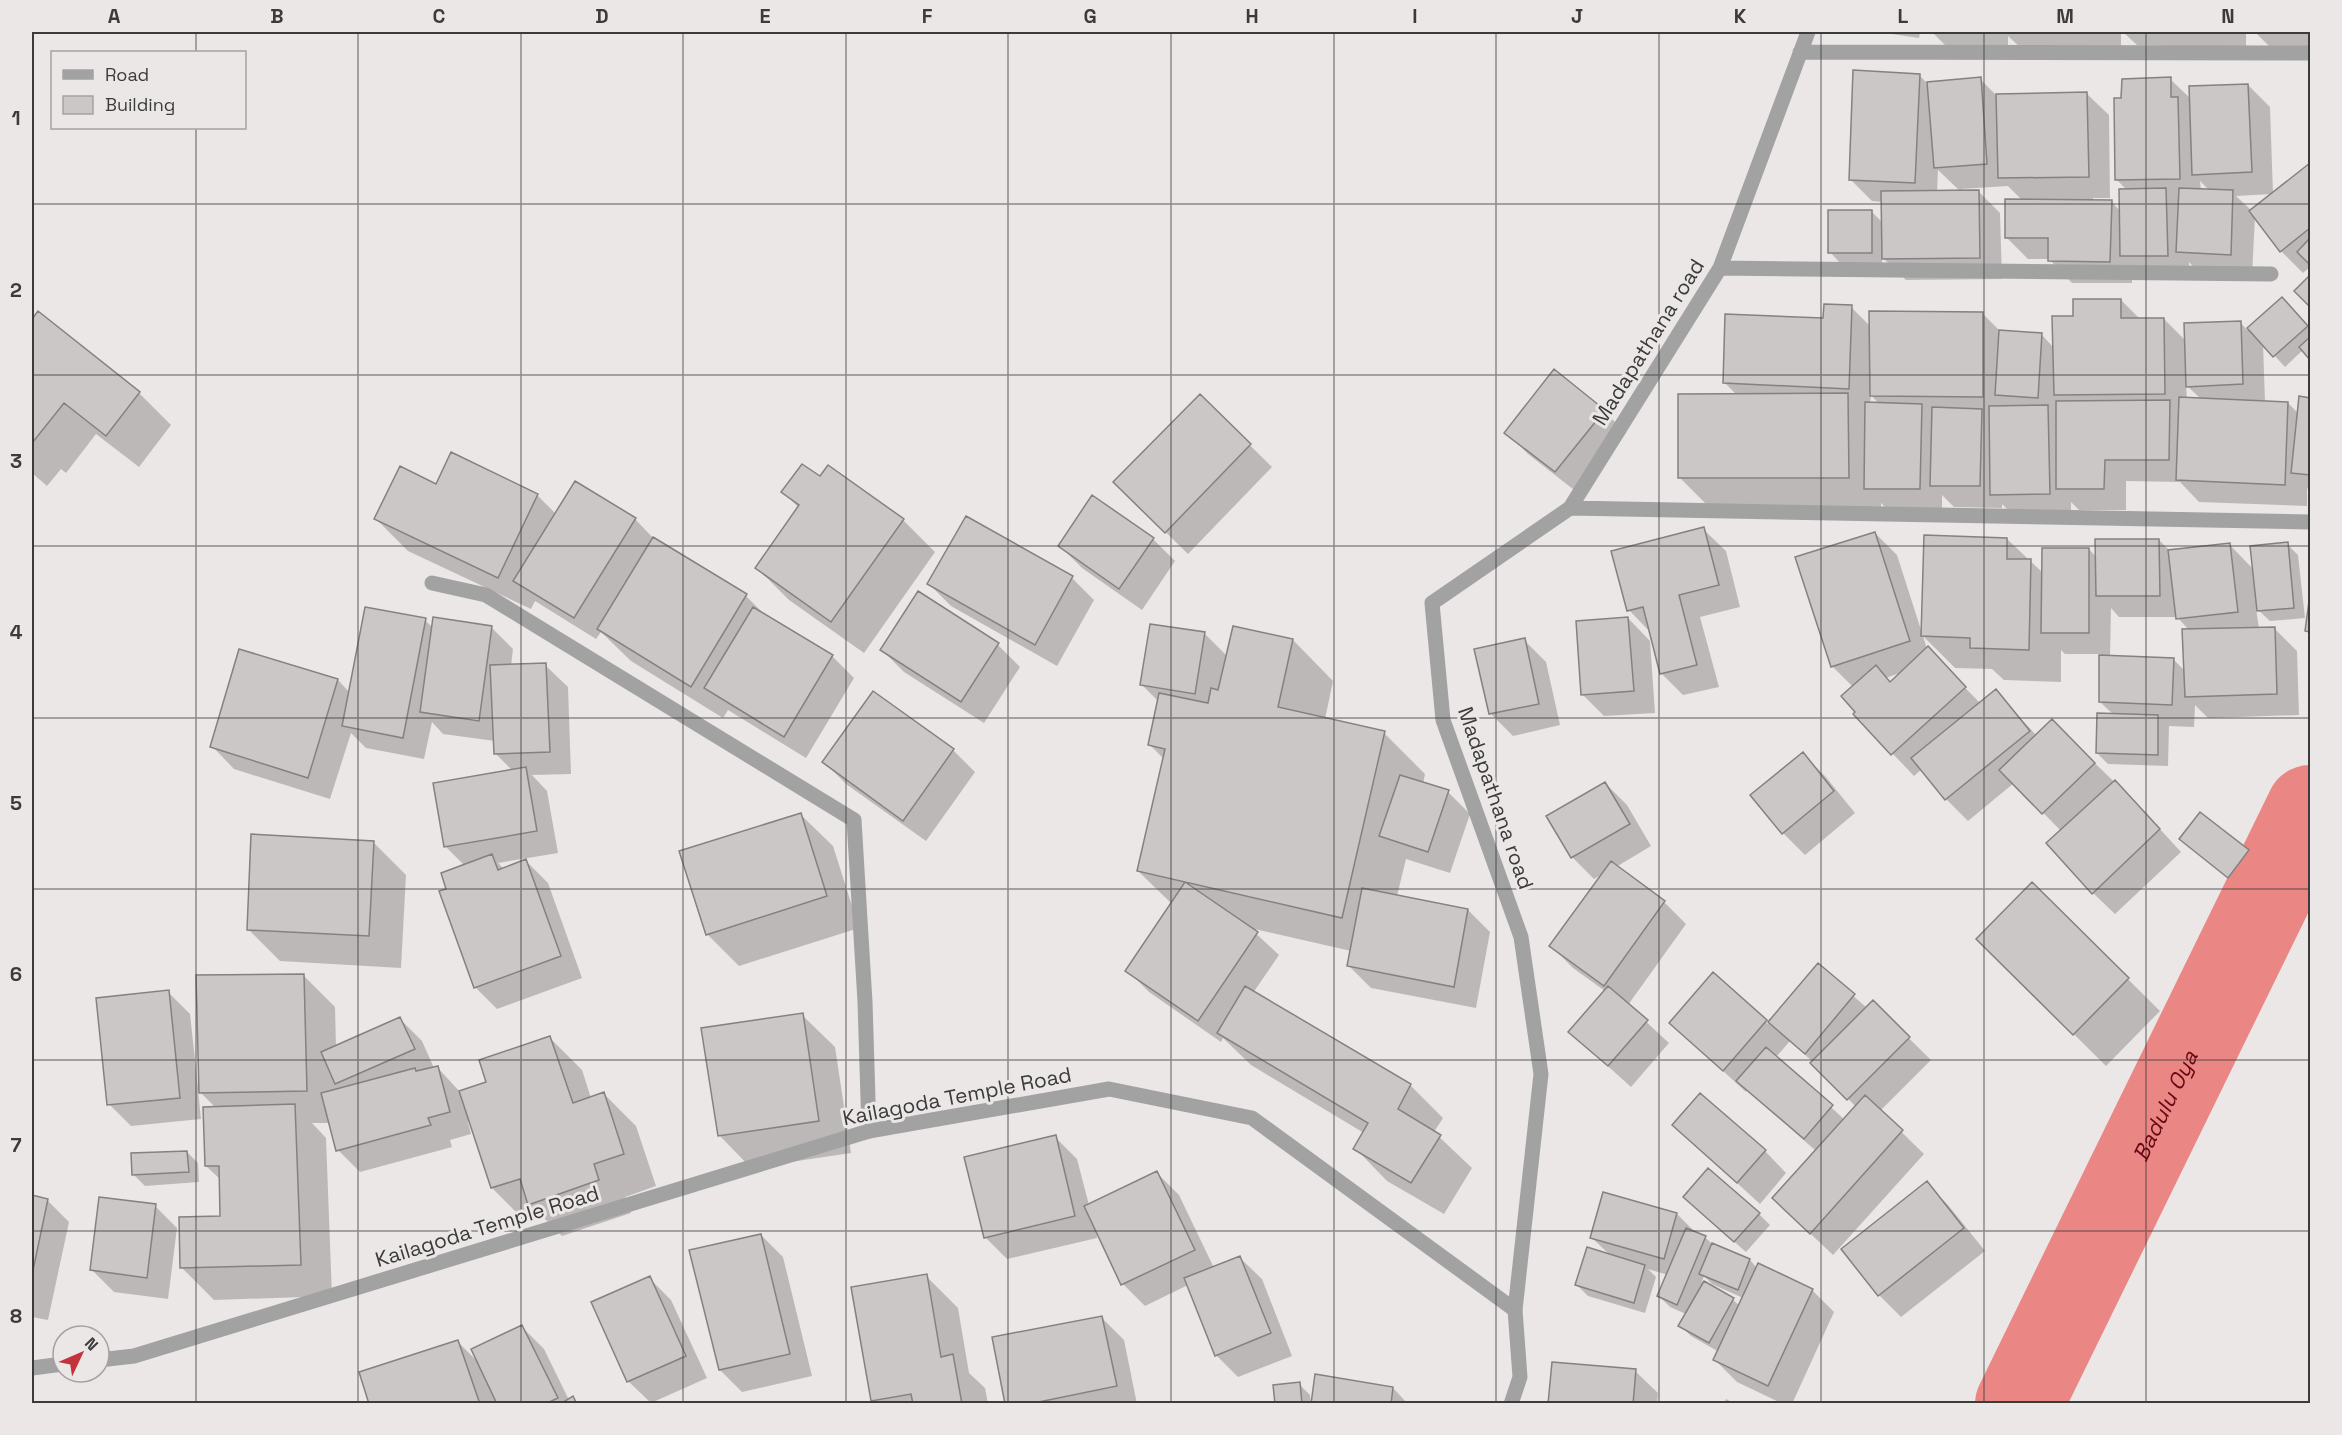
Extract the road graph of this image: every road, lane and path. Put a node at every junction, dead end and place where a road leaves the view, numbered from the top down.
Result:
1 (1808, 32) edge
2 (1800, 52) junction
3 (2310, 53) edge
4 (1720, 268) junction
5 (2271, 274) dead end
6 (1570, 508) junction
7 (2310, 522) edge
8 (432, 583) dead end
9 (869, 1131) junction
10 (1515, 1310) junction
11 (111, 1359) edge
12 (51, 1366) edge
13 (32, 1368) edge
14 (1511, 1404) edge

1 - 2 street, Madapathana road
2 - 3 street
2 - 4 street, Madapathana road
4 - 5 street
4 - 6 street, Madapathana road
6 - 7 street
6 - 10 street, Madapathana road
8 - 9 street
9 - 10 street, Kailagoda Temple Road
9 - 11 street, Kailagoda Temple Road
10 - 14 street
12 - 13 street

